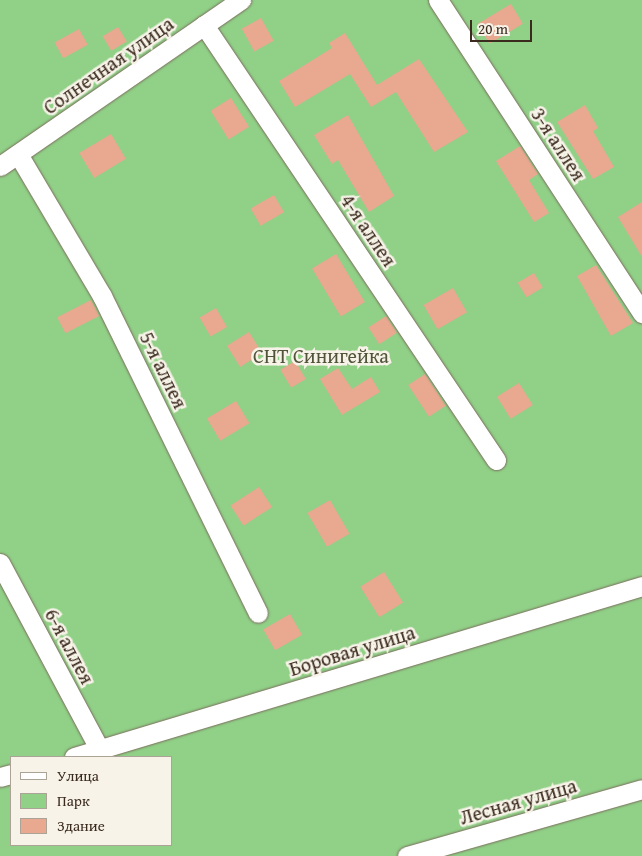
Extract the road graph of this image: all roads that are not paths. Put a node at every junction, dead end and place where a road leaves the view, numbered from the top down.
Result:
1 (241, 0) edge
2 (438, 0) edge
3 (204, 25) junction
4 (18, 154) junction
5 (0, 166) edge
6 (642, 313) edge
7 (496, 460) dead end
8 (0, 563) edge
9 (642, 586) edge
10 (258, 613) dead end
11 (100, 750) junction
12 (78, 756) edge
13 (642, 789) edge
14 (406, 856) edge

1 - 3 street, Солнечная улица
2 - 6 street, 3-я аллея
3 - 4 street, Солнечная улица
3 - 7 street, 4-я аллея
4 - 5 street, Солнечная улица
4 - 10 street, 5-я аллея
8 - 11 street, 6-я аллея
9 - 11 street, Боровая улица
11 - 12 street, Боровая улица
13 - 14 street, Лесная улица

